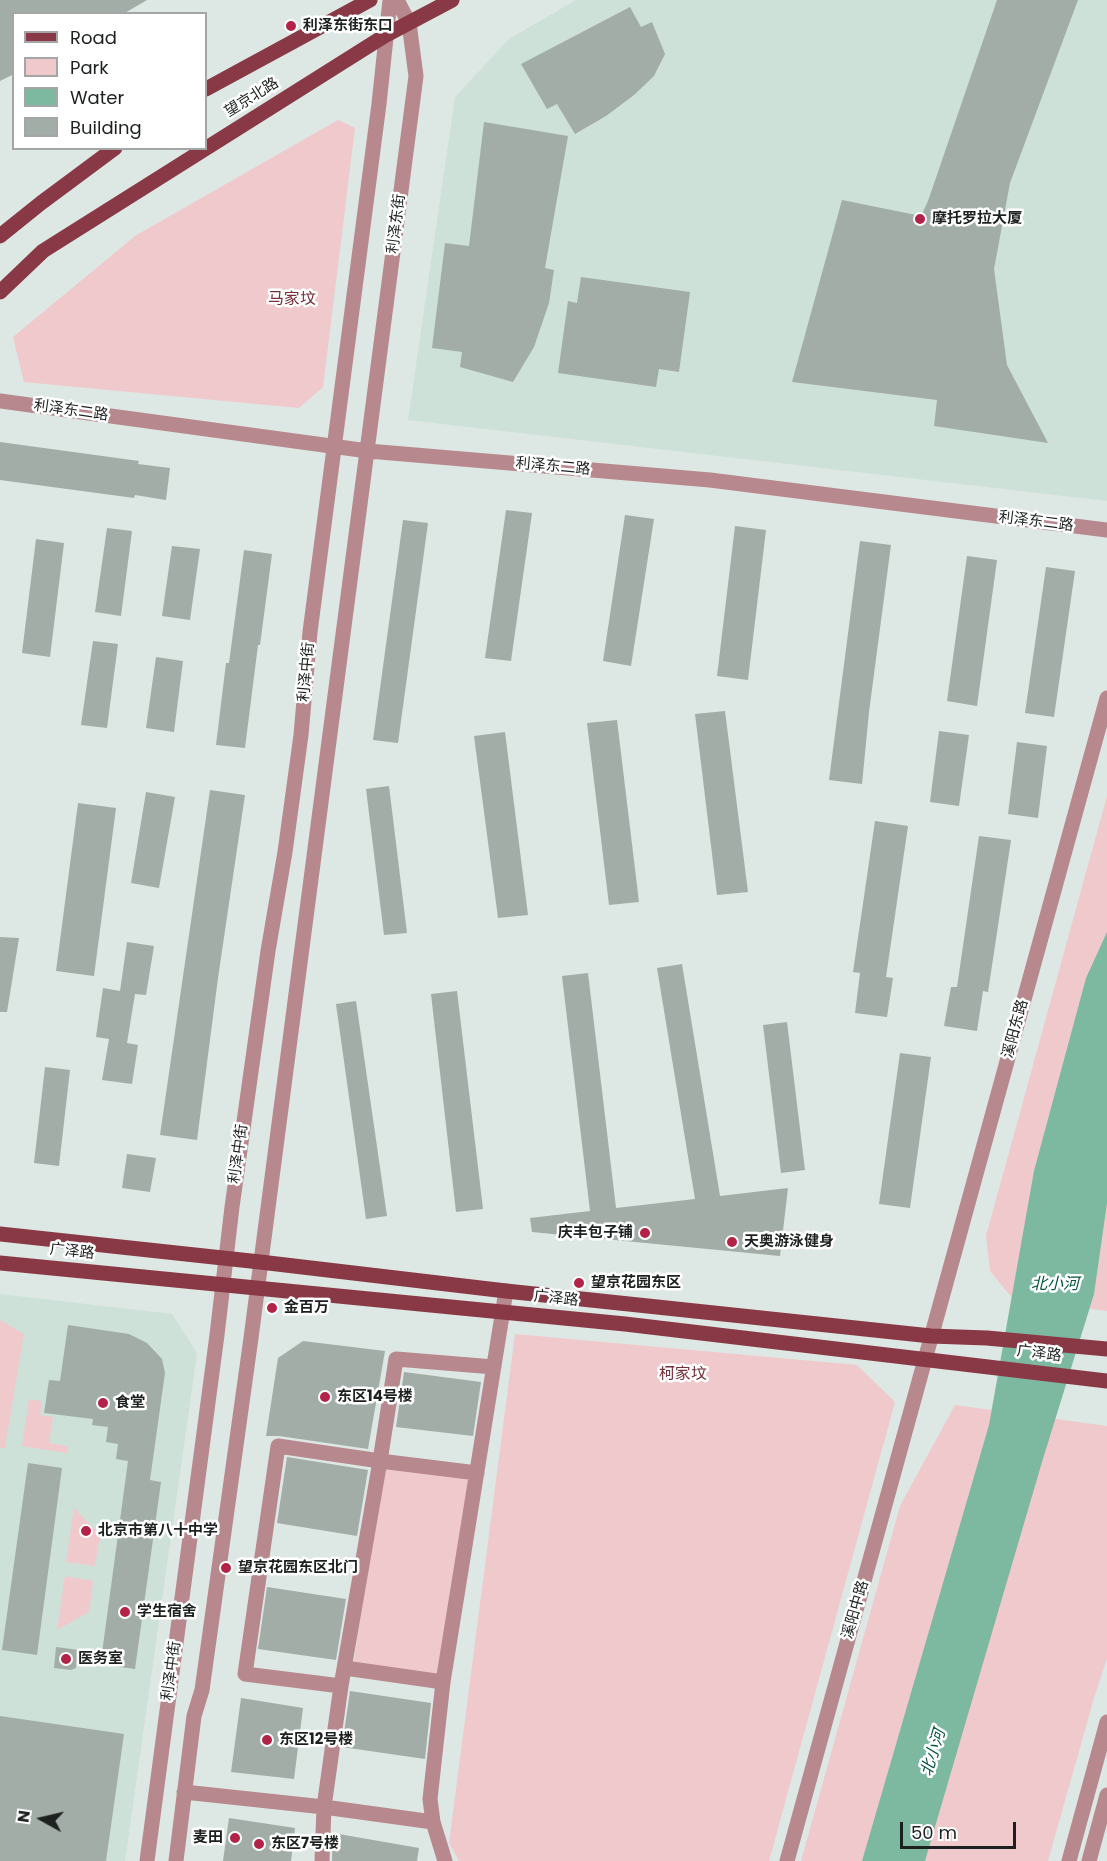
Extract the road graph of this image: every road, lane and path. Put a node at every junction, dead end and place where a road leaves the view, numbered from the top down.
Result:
1 (370, 0) edge
2 (390, 0) edge
3 (397, 0) edge
4 (452, 0) edge
5 (409, 24) junction
6 (386, 35) junction
7 (207, 88) edge
8 (207, 148) edge
9 (112, 150) edge
10 (203, 150) edge
11 (0, 236) edge
12 (0, 292) edge
13 (0, 401) edge
14 (334, 447) junction
15 (368, 451) junction
16 (1107, 530) edge
17 (1107, 698) edge
18 (0, 1234) edge
19 (226, 1258) junction
20 (260, 1262) junction
21 (0, 1263) edge
22 (223, 1285) junction
23 (257, 1289) junction
24 (506, 1291) junction
25 (504, 1312) junction
26 (931, 1336) junction
27 (1105, 1349) edge
28 (926, 1359) junction
29 (494, 1367) junction
30 (1101, 1380) edge
31 (380, 1461) junction
32 (477, 1473) junction
33 (345, 1668) junction
34 (443, 1682) junction
35 (341, 1686) junction
36 (1107, 1722) edge
37 (184, 1792) junction
38 (1107, 1795) edge
39 (324, 1807) junction
40 (433, 1822) junction
41 (147, 1861) edge
42 (176, 1861) edge
43 (322, 1861) edge
44 (445, 1861) edge
45 (787, 1861) edge
46 (1069, 1861) edge
47 (1089, 1861) edge

1 - 7 main road, 望京北路
2 - 6 street
3 - 5 street, 利泽东街
4 - 5 main road, 望京北路
5 - 6 main road, 望京北路
5 - 15 street, 利泽东街
6 - 8 main road, 望京北路
6 - 14 street
9 - 11 main road
10 - 12 main road, 望京北路
13 - 14 street, 利泽东二路
14 - 15 street, 利泽东二路
14 - 19 street, 利泽中街
15 - 16 street, 利泽东二路
15 - 20 street, 利泽中街
17 - 26 street, 溪阳东路
18 - 19 main road, 广泽路
19 - 20 main road, 广泽路
19 - 22 street, 利泽中街
20 - 23 street, 利泽中街
20 - 24 main road, 广泽路
21 - 22 main road, 广泽路
22 - 23 main road, 广泽路
22 - 41 street, 利泽中街
23 - 25 main road, 广泽路
23 - 37 street, 利泽中街
24 - 25 street
24 - 26 main road, 广泽路
25 - 28 main road, 广泽路
25 - 29 street
26 - 27 main road, 广泽路
26 - 28 street, 溪阳东路
28 - 30 main road, 广泽路
28 - 45 street, 溪阳中路
29 - 31 street
29 - 32 street
31 - 32 street
31 - 33 street
31 - 35 street
32 - 34 street
33 - 34 street
33 - 35 street
34 - 40 street
35 - 39 street
36 - 46 street
37 - 39 street
37 - 42 street, 利泽中街
38 - 47 street
39 - 40 street
39 - 43 street
40 - 44 street

